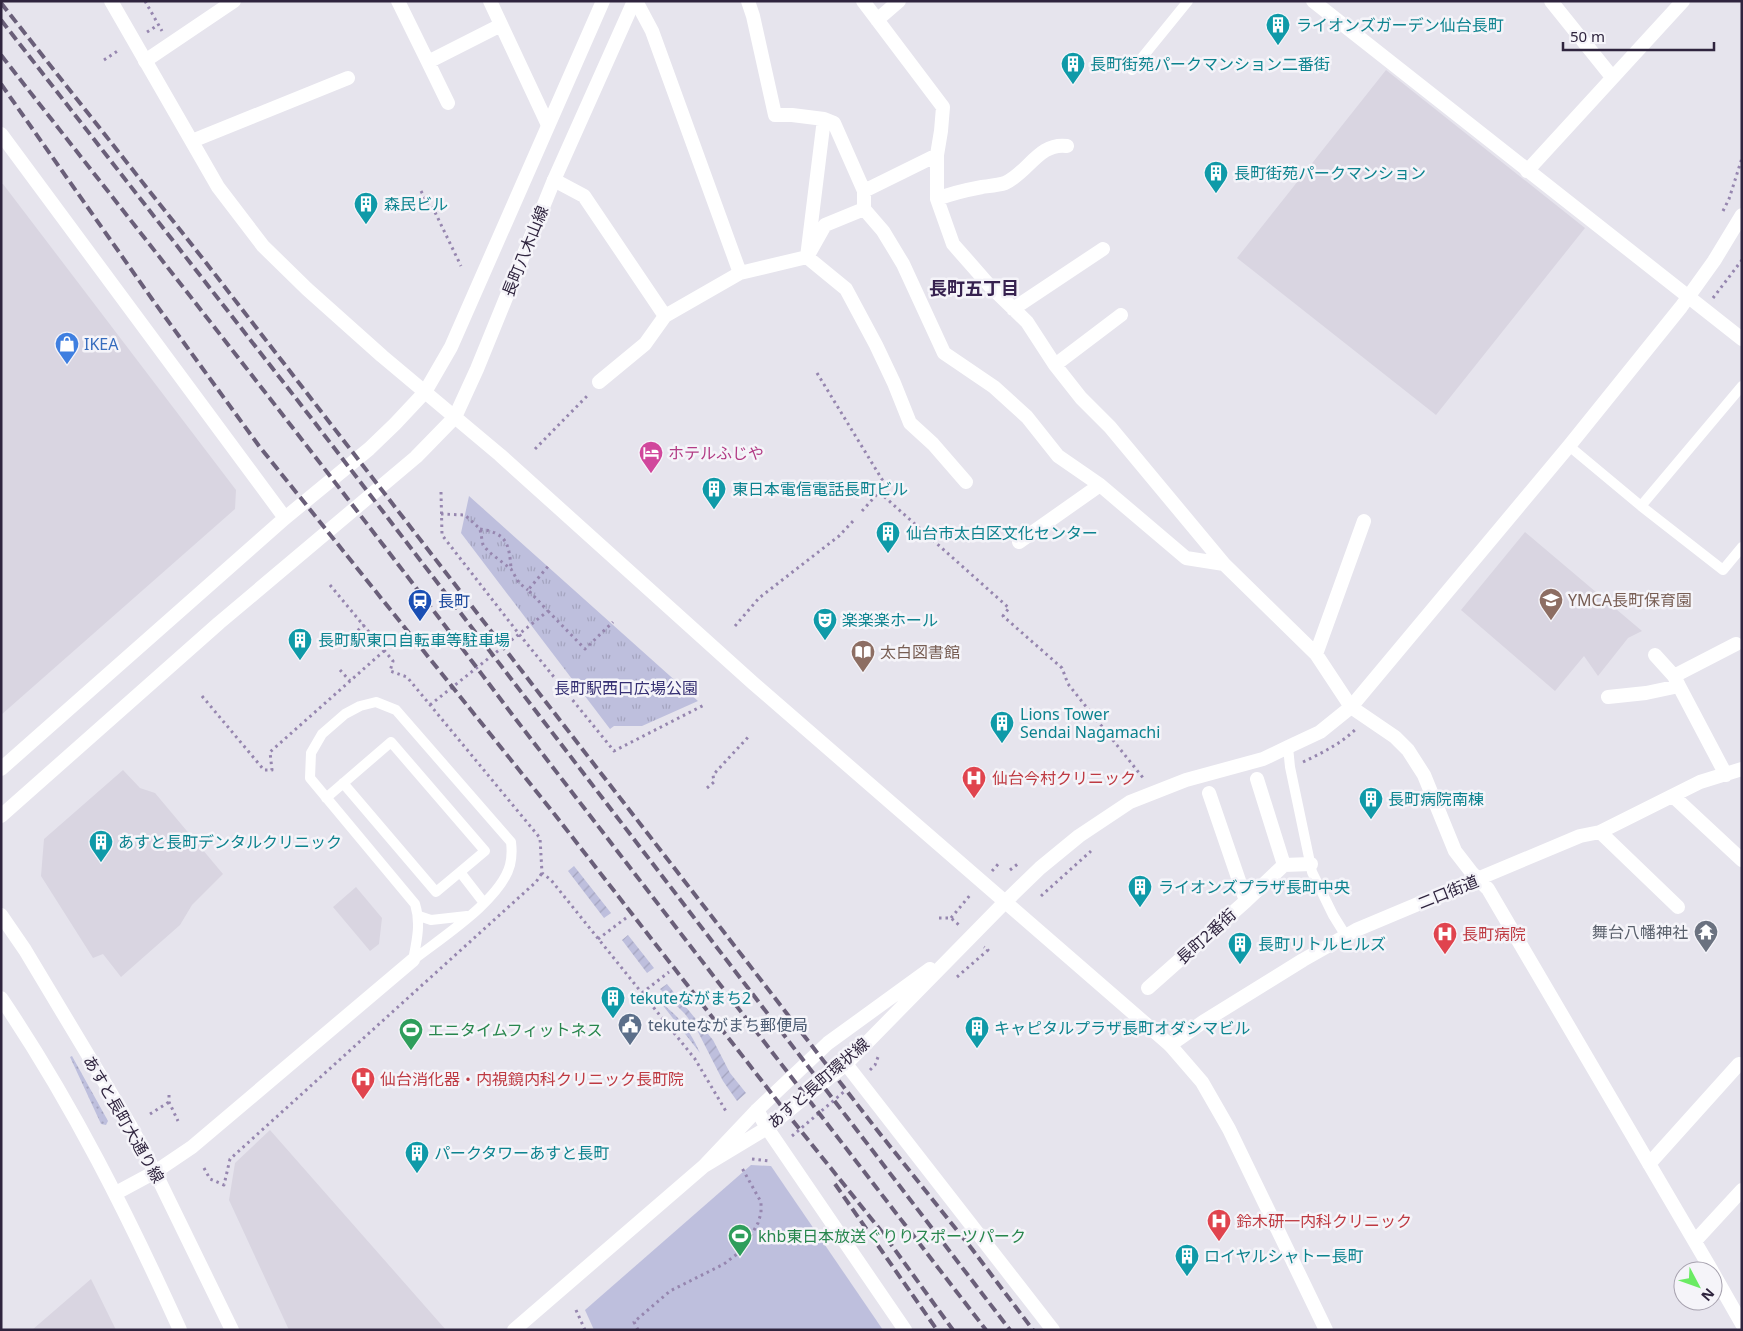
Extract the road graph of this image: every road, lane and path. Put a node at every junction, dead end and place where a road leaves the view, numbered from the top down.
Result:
1 (111, 1) edge
2 (145, 1) edge
3 (234, 1) edge
4 (398, 1) edge
5 (490, 1) edge
6 (603, 1) edge
7 (636, 1) edge
8 (748, 1) edge
9 (863, 1) edge
10 (899, 1) edge
11 (1188, 1) edge
12 (1313, 1) edge
13 (1551, 1) edge
14 (1683, 1) edge
15 (878, 20) junction
16 (158, 25) junction
17 (500, 25) junction
18 (146, 33) dead end
19 (166, 38) dead end
20 (119, 50) dead end
21 (104, 60) dead end
22 (145, 61) junction
23 (428, 62) junction
24 (1132, 70) dead end
25 (348, 78) dead end
26 (1612, 78) junction
27 (448, 103) dead end
28 (824, 119) junction
29 (548, 125) junction
30 (1, 134) edge
31 (192, 141) junction
32 (1067, 146) dead end
33 (937, 155) junction
34 (1742, 158) edge
35 (1527, 171) junction
36 (554, 180) junction
37 (421, 191) dead end
38 (864, 191) junction
39 (937, 198) junction
40 (864, 209) junction
41 (1742, 215) edge
42 (1720, 216) dead end
43 (1103, 249) dead end
44 (808, 257) junction
45 (461, 266) dead end
46 (740, 273) junction
47 (1689, 297) junction
48 (1013, 308) junction
49 (1121, 314) dead end
50 (665, 316) junction
51 (1742, 340) edge
52 (1055, 365) junction
53 (817, 373) dead end
54 (599, 382) joint
55 (1742, 386) edge
56 (425, 392) junction
57 (455, 416) junction
58 (1569, 446) junction
59 (535, 449) dead end
60 (966, 482) dead end
61 (1100, 485) junction
62 (441, 492) dead end
63 (879, 492) junction
64 (1641, 506) junction
65 (862, 511) dead end
66 (441, 514) junction
67 (285, 518) junction
68 (855, 519) dead end
69 (1364, 521) dead end
70 (480, 529) junction
71 (1020, 542) dead end
72 (1742, 547) edge
73 (550, 564) dead end
74 (1224, 564) junction
75 (511, 569) junction
76 (330, 584) dead end
77 (528, 590) junction
78 (548, 611) junction
79 (613, 622) dead end
80 (364, 625) junction
81 (735, 626) dead end
82 (519, 634) junction
83 (348, 639) dead end
84 (1736, 644) dead end
85 (385, 650) junction
86 (1316, 654) junction
87 (1655, 655) dead end
88 (340, 670) dead end
89 (1676, 681) junction
90 (350, 682) junction
91 (202, 696) dead end
92 (1608, 697) dead end
93 (706, 704) dead end
94 (430, 705) junction
95 (1351, 707) junction
96 (750, 735) dead end
97 (1288, 747) junction
98 (1, 769) edge
99 (1742, 769) edge
100 (1726, 775) junction
101 (1153, 777) dead end
102 (1144, 779) junction
103 (1257, 779) dead end
104 (1136, 782) dead end
105 (343, 783) junction
106 (707, 788) dead end
107 (1210, 792) dead end
108 (1673, 796) junction
109 (326, 798) junction
110 (1, 816) edge
111 (1600, 832) junction
112 (1024, 858) dead end
113 (1742, 860) edge
114 (1311, 864) junction
115 (1284, 865) junction
116 (1010, 870) dead end
117 (460, 872) junction
118 (542, 874) junction
119 (1479, 880) junction
120 (1246, 901) junction
121 (1005, 902) junction
122 (484, 903) junction
123 (1678, 907) dead end
124 (1, 915) edge
125 (419, 916) junction
126 (468, 916) junction
127 (626, 918) dead end
128 (1346, 936) junction
129 (598, 939) junction
130 (963, 944) junction
131 (413, 960) junction
132 (669, 972) dead end
133 (1148, 988) dead end
134 (642, 993) junction
135 (1, 998) edge
136 (1170, 1045) junction
137 (846, 1064) junction
138 (1739, 1064) dead end
139 (169, 1095) dead end
140 (169, 1102) junction
141 (757, 1110) junction
142 (727, 1113) dead end
143 (150, 1114) dead end
144 (178, 1121) dead end
145 (767, 1128) junction
146 (1649, 1164) junction
147 (704, 1166) junction
148 (204, 1168) dead end
149 (742, 1168) dead end
150 (155, 1172) junction
151 (1742, 1190) edge
152 (116, 1193) junction
153 (1695, 1241) junction
154 (1706, 1261) edge
155 (1723, 1291) edge
156 (576, 1310) dead end
157 (1742, 1324) edge
158 (180, 1330) edge
159 (232, 1330) edge
160 (514, 1330) edge
161 (585, 1330) edge
162 (638, 1330) edge
163 (905, 1330) edge
164 (1052, 1330) edge
165 (1326, 1330) edge

1 - 22 street
2 - 16 path
3 - 22 street
4 - 23 street
5 - 17 street
6 - 29 street
7 - 36 street, 長町八木山線
7 - 46 street
8 - 28 street
9 - 15 street
10 - 15 street
11 - 24 lane
12 - 35 street
13 - 26 street
14 - 26 street
15 - 33 street
16 - 18 path
16 - 19 path
17 - 23 street
17 - 29 street
20 - 21 path
22 - 31 street
23 - 27 street
25 - 31 street
26 - 35 street
28 - 38 street
28 - 44 street
29 - 56 street
30 - 67 street
31 - 56 street
32 - 39 street
33 - 38 street
33 - 39 street
34 - 42 path
35 - 47 street
36 - 50 street
36 - 57 street, 長町八木山線
37 - 45 path
38 - 40 street
39 - 48 street
40 - 44 street
40 - 61 street
41 - 47 street, あすと長町環状線
43 - 48 street
44 - 46 street
44 - 60 street
46 - 50 street
47 - 51 street
47 - 58 street, あすと長町環状線
48 - 52 street
49 - 52 street
50 - 54 street
52 - 74 street
53 - 63 path
54 - 59 path
55 - 64 lane
56 - 57 street
56 - 67 street
57 - 110 street, 長町八木山線
57 - 121 street
58 - 64 lane
58 - 95 street, あすと長町環状線
61 - 71 street
61 - 74 street
62 - 66 path
63 - 65 path
63 - 102 path
64 - 72 lane
66 - 70 path
66 - 82 path
67 - 98 street
68 - 81 path
69 - 86 street
70 - 75 path
70 - 75 path
73 - 77 path
74 - 86 street
75 - 77 path
76 - 80 path
77 - 78 path
78 - 79 path
78 - 82 path
80 - 83 path
80 - 85 path
82 - 93 path
82 - 94 path
84 - 89 street
85 - 90 path
85 - 94 path
86 - 95 street
87 - 89 street
88 - 90 path
89 - 92 street
89 - 100 street
90 - 91 path
94 - 118 path
95 - 97 street, あすと長町環状線
95 - 119 street
96 - 106 path
97 - 114 lane
97 - 121 street, あすと長町環状線
99 - 100 street, 二口街道
100 - 108 street, 二口街道
101 - 102 path
102 - 104 path
103 - 115 street
105 - 109 lane
105 - 117 lane
105 - 117 lane
107 - 120 street, 長町2番街
108 - 111 street, 二口街道
108 - 113 street
109 - 122 lane
109 - 125 lane
111 - 119 street, 二口街道
111 - 123 street
112 - 116 path
114 - 115 street
114 - 128 lane
115 - 120 street
117 - 122 lane
118 - 129 path
118 - 148 path
119 - 128 street, 二口街道
119 - 146 street
120 - 133 street, 長町2番街
121 - 130 street, あすと長町環状線
121 - 136 street
122 - 126 lane
124 - 150 street, あすと長町大通り線
125 - 126 lane
125 - 131 lane
126 - 131 lane
127 - 129 path
128 - 136 street, 二口街道
129 - 134 path
130 - 137 street, あすと長町環状線
130 - 141 street, あすと長町環状線
131 - 150 street
132 - 134 path
134 - 142 path
135 - 152 street
136 - 165 street
137 - 145 street, あすと長町環状線
137 - 164 street
138 - 146 street
139 - 140 path
140 - 143 path
140 - 144 path
141 - 145 street
141 - 147 street, あすと長町環状線
145 - 147 street, あすと長町環状線
145 - 163 street
146 - 153 street
147 - 160 street, あすと長町環状線
149 - 162 path
150 - 152 street
150 - 159 street, あすと長町大通り線
151 - 153 street
152 - 158 street
153 - 154 street
155 - 157 street
156 - 161 path

